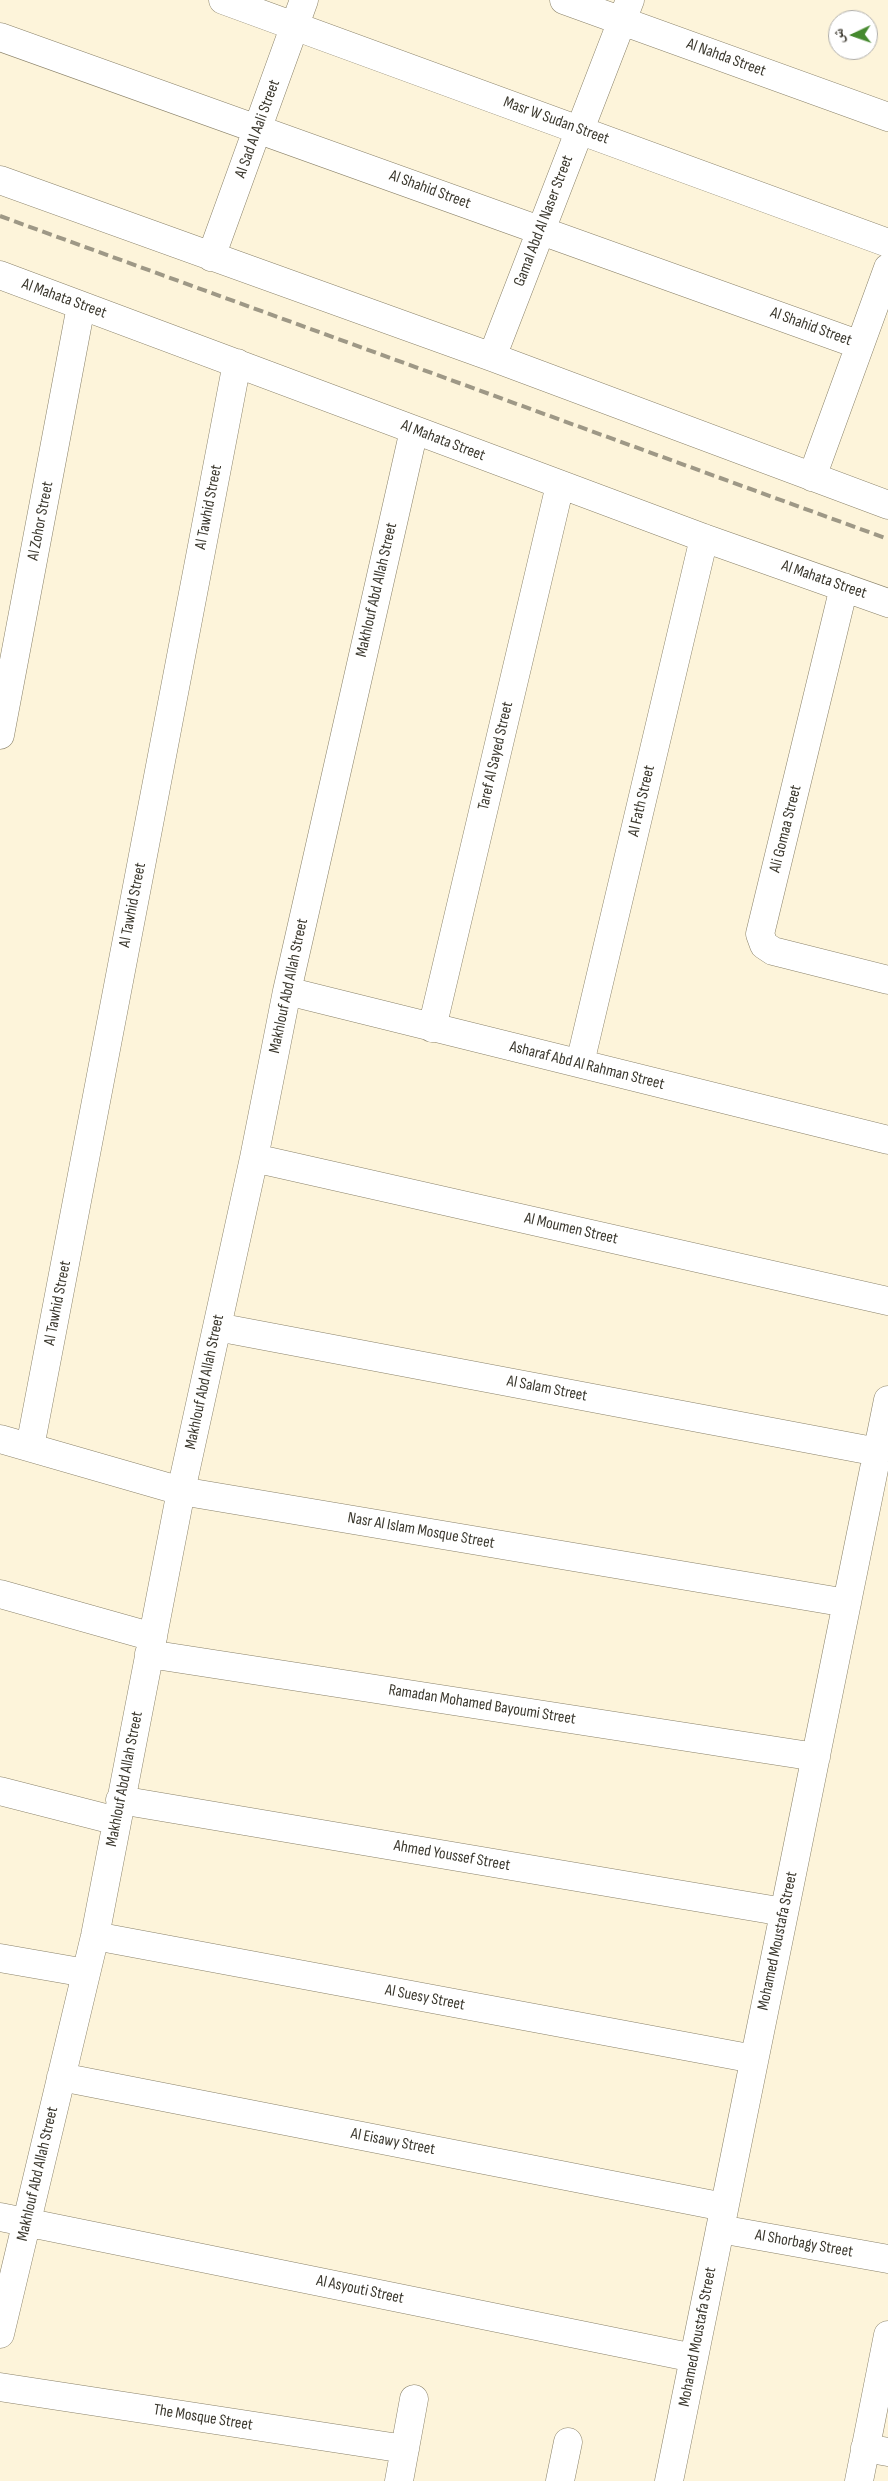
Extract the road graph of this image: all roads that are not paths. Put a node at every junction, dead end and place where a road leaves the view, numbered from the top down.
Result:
1 (223, 0) edge
2 (304, 0) edge
3 (564, 0) edge
4 (626, 10) edge
5 (295, 26) junction
6 (0, 37) edge
7 (888, 117) edge
8 (258, 128) junction
9 (580, 129) junction
10 (0, 180) edge
11 (540, 230) junction
12 (888, 243) edge
13 (211, 257) junction
14 (888, 268) edge
15 (0, 275) edge
16 (81, 306) junction
17 (860, 345) junction
18 (492, 357) junction
19 (237, 363) junction
20 (414, 430) junction
21 (812, 477) junction
22 (560, 485) junction
23 (888, 505) edge
24 (704, 538) junction
25 (844, 587) junction
26 (888, 603) edge
27 (0, 735) edge
28 (888, 980) edge
29 (287, 991) junction
30 (432, 1028) junction
31 (580, 1063) junction
32 (888, 1140) edge
33 (254, 1158) junction
34 (888, 1301) edge
35 (217, 1327) junction
36 (888, 1400) edge
37 (0, 1439) edge
38 (30, 1447) junction
39 (878, 1452) junction
40 (181, 1490) junction
41 (0, 1594) edge
42 (847, 1603) junction
43 (151, 1646) junction
44 (816, 1757) junction
45 (0, 1791) edge
46 (119, 1810) junction
47 (784, 1912) junction
48 (95, 1936) junction
49 (0, 1958) edge
50 (86, 1973) junction
51 (754, 2059) junction
52 (61, 2077) junction
53 (722, 2218) junction
54 (13, 2219) edge
55 (888, 2259) edge
56 (0, 2334) edge
57 (888, 2335) edge
58 (694, 2358) junction
59 (0, 2386) edge
60 (414, 2399) dead end
61 (568, 2442) dead end
62 (405, 2449) junction
63 (877, 2450) edge
64 (399, 2481) edge
65 (560, 2481) edge
66 (670, 2481) edge
67 (859, 2481) edge

1 - 5 street, Masr W Sudan Street
2 - 5 street, Al Sad Al Aali Street
3 - 4 street, Al Nahda Street
4 - 7 street, Al Nahda Street
4 - 9 street, Gamal Abd Al Naser Street
5 - 8 street, Al Sad Al Aali Street
5 - 9 street, Masr W Sudan Street
6 - 8 street, Al Shahid Street
8 - 11 street, Al Shahid Street
8 - 13 street, Al Sad Al Aali Street
9 - 11 street, Gamal Abd Al Naser Street
9 - 12 street, Masr W Sudan Street
10 - 13 street
11 - 17 street, Al Shahid Street
11 - 18 street, Gamal Abd Al Naser Street
13 - 18 street
14 - 17 street
15 - 16 street, Al Mahata Street
16 - 19 street, Al Mahata Street
16 - 27 street, Al Zohor Street
17 - 21 street
18 - 21 street
19 - 20 street, Al Mahata Street
19 - 38 street, Al Tawhid Street
20 - 22 street, Al Mahata Street
20 - 29 street, Makhlouf Abd Allah Street
21 - 23 street
22 - 24 street, Al Mahata Street
22 - 30 street, Taref Al Sayed Street
24 - 25 street, Al Mahata Street
24 - 31 street, Al Fath Street
25 - 26 street, Al Mahata Street
25 - 28 street, Ali Gomaa Street
29 - 30 street, Asharaf Abd Al Rahman Street
29 - 33 street, Makhlouf Abd Allah Street
30 - 31 street, Asharaf Abd Al Rahman Street
31 - 32 street, Asharaf Abd Al Rahman Street
33 - 34 street, Al Moumen Street
33 - 35 street, Makhlouf Abd Allah Street
35 - 39 street, Al Salam Street
35 - 40 street, Makhlouf Abd Allah Street
36 - 39 street, Mohamed Moustafa Street
37 - 38 street, Nasr Al Islam Mosque Street
38 - 40 street, Nasr Al Islam Mosque Street
39 - 42 street, Mohamed Moustafa Street
40 - 42 street, Nasr Al Islam Mosque Street
40 - 43 street, Makhlouf Abd Allah Street
41 - 43 street, Ramadan Mohamed Bayoumi Street
42 - 44 street, Mohamed Moustafa Street
43 - 44 street, Ramadan Mohamed Bayoumi Street
43 - 46 street, Makhlouf Abd Allah Street
44 - 47 street, Mohamed Moustafa Street
45 - 46 street, Ahmed Youssef Street
46 - 47 street, Ahmed Youssef Street
46 - 48 street, Makhlouf Abd Allah Street
47 - 51 street, Mohamed Moustafa Street
48 - 50 street, Makhlouf Abd Allah Street
48 - 51 street, Al Suesy Street
49 - 50 street
50 - 52 street, Makhlouf Abd Allah Street
51 - 53 street, Mohamed Moustafa Street
52 - 53 street, Al Eisawy Street
52 - 54 street, Makhlouf Abd Allah Street
53 - 55 street, Al Shorbagy Street
53 - 58 street, Mohamed Moustafa Street
54 - 56 street, Makhlouf Abd Allah Street
54 - 58 street, Al Asyouti Street
57 - 63 street
58 - 66 street, Mohamed Moustafa Street
59 - 62 street, The Mosque Street
60 - 62 street
61 - 65 street
62 - 64 street
63 - 67 street

